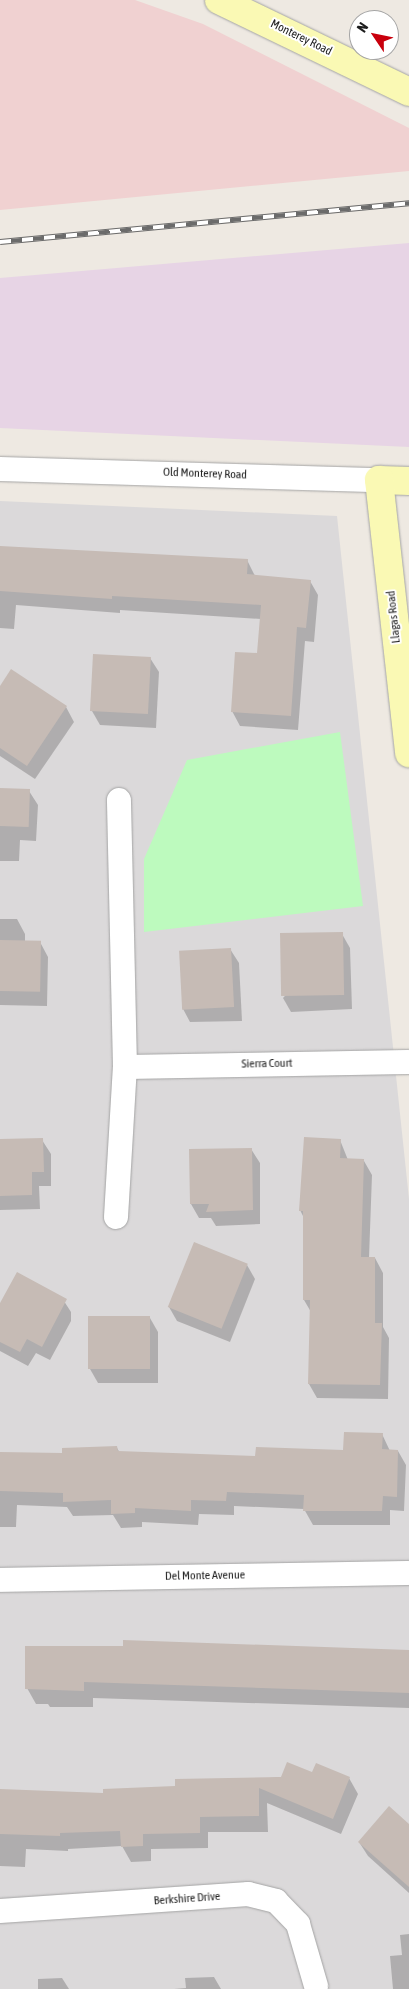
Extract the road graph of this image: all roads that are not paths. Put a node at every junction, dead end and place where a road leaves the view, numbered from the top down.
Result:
1 (219, 0) edge
2 (409, 92) edge
3 (0, 469) edge
4 (380, 480) junction
5 (409, 481) edge
6 (409, 753) edge
7 (119, 800) dead end
8 (409, 1062) edge
9 (125, 1067) junction
10 (116, 1217) dead end
11 (409, 1573) edge
12 (0, 1580) edge
13 (0, 1912) edge
14 (316, 1986) dead end

1 - 2 street, Monterey Road
3 - 4 street, Old Monterey Road
4 - 5 street, Old Monterey Road
4 - 6 street, Llagas Road
7 - 9 street
8 - 9 street, Sierra Court
9 - 10 street
11 - 12 street, Del Monte Avenue
13 - 14 street, Berkshire Drive

